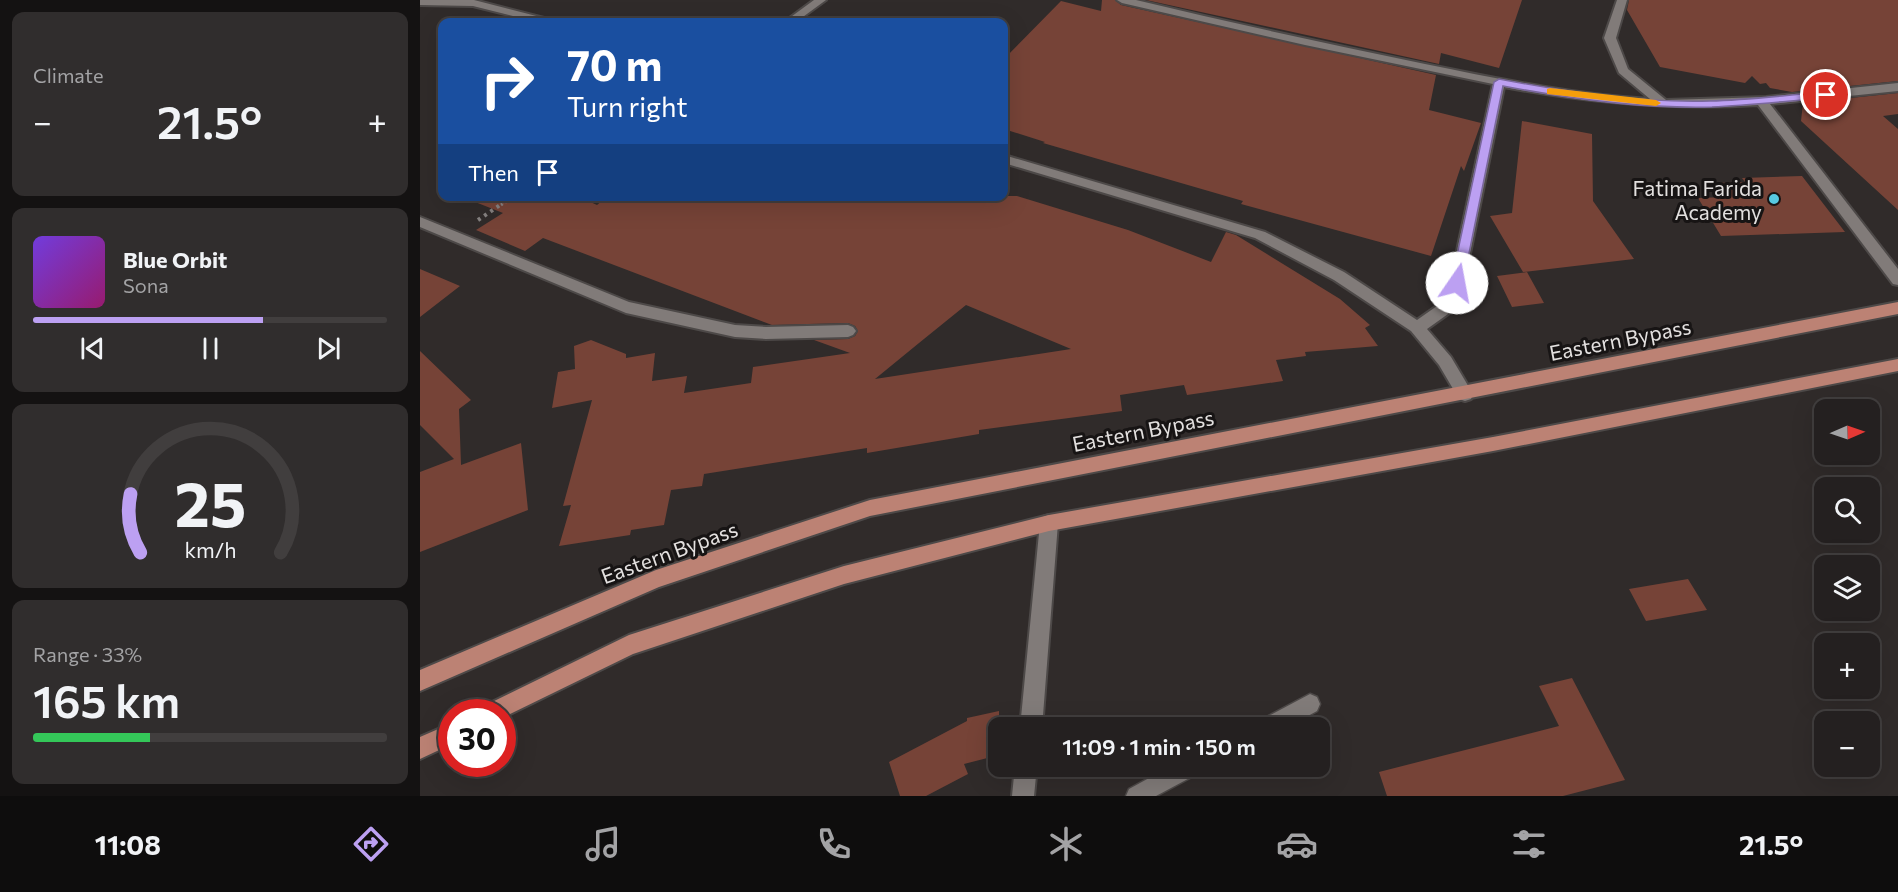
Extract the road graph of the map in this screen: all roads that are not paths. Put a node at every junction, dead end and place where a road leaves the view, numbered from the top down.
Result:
1 (820, 0) edge
2 (1122, 0) edge
3 (1622, 0) edge
4 (420, 2) edge
5 (532, 18) edge
6 (795, 18) edge
7 (1499, 82) junction
8 (1898, 87) edge
9 (1761, 101) junction
10 (1662, 103) junction
11 (1008, 160) edge
12 (420, 222) edge
13 (1898, 280) edge
14 (1898, 308) edge
15 (1416, 327) junction
16 (848, 331) dead end
17 (1898, 365) edge
18 (1465, 394) junction
19 (1049, 523) junction
20 (420, 681) edge
21 (516, 701) edge
22 (1310, 704) dead end
23 (1032, 717) edge
24 (1286, 717) edge
25 (438, 740) edge
26 (420, 748) edge
27 (1025, 777) edge
28 (1171, 777) edge
29 (1023, 796) edge
30 (1136, 796) edge

1 - 6 street
2 - 7 street
3 - 10 street
4 - 5 street
7 - 10 street
7 - 15 street
8 - 9 street
9 - 10 street
9 - 13 street
11 - 15 street
12 - 16 street
14 - 18 highway, Eastern Bypass
15 - 18 street
17 - 19 highway
18 - 20 highway, Eastern Bypass
19 - 21 highway
19 - 23 street
22 - 24 lane
25 - 26 highway
27 - 29 street
28 - 30 lane

